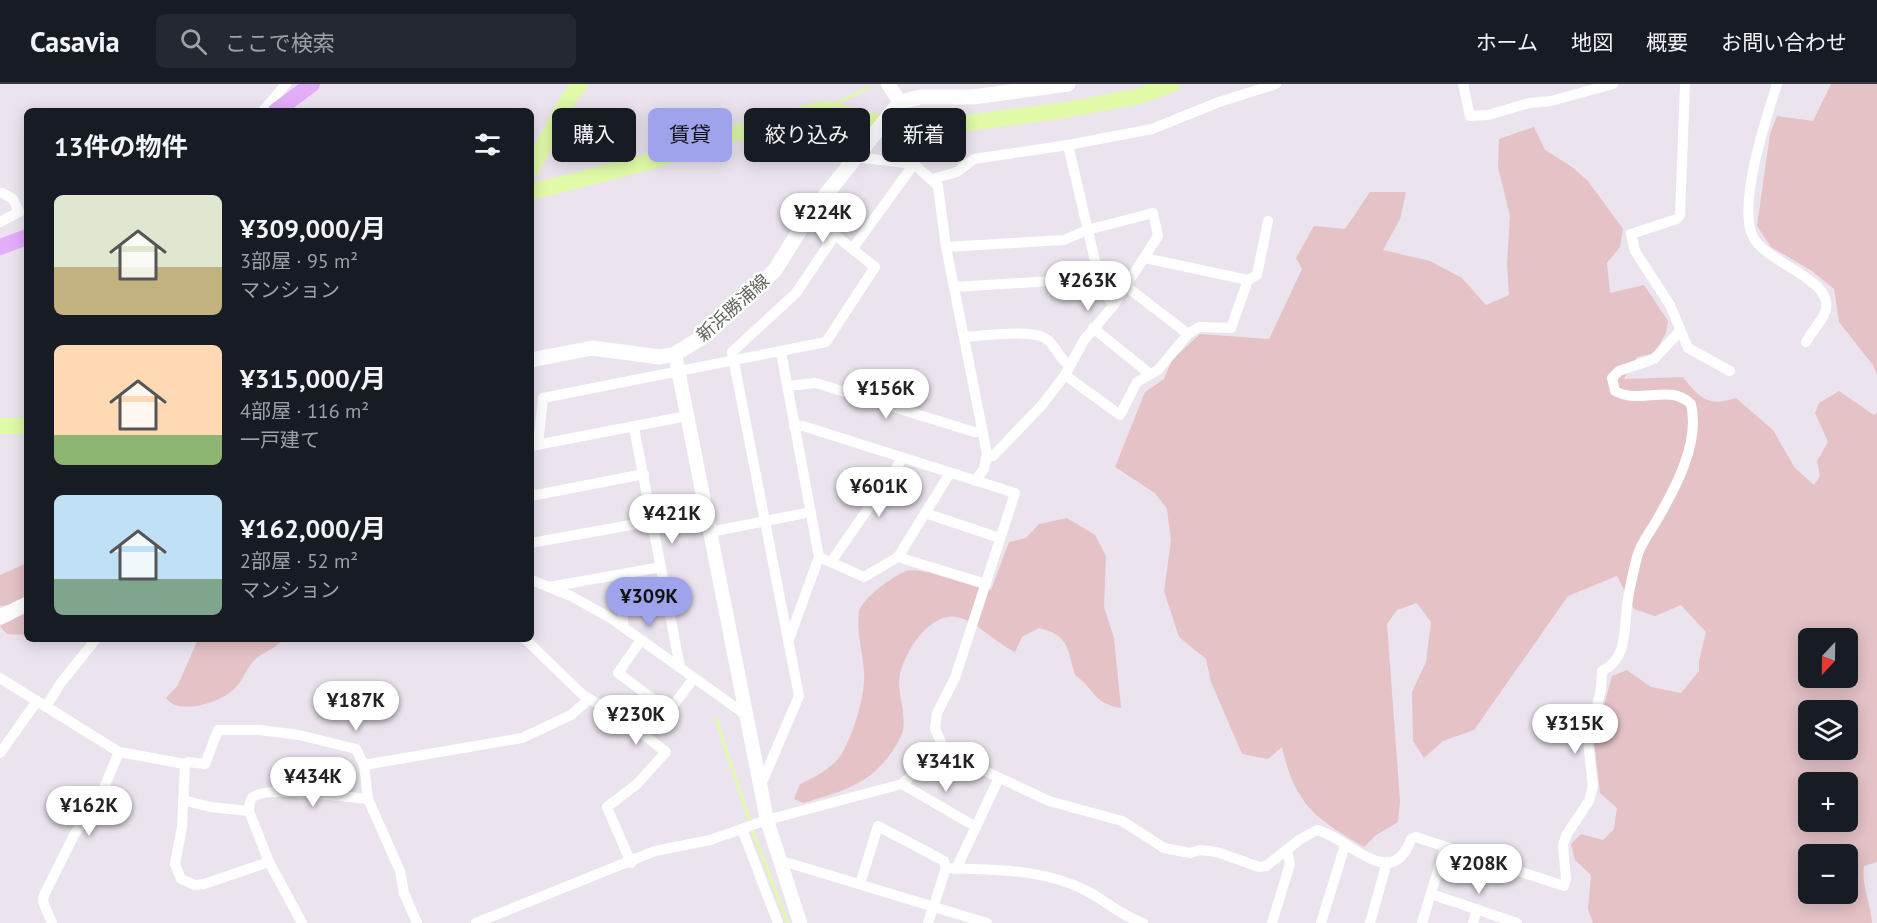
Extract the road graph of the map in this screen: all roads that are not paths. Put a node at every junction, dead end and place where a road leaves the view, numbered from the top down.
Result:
1 (286, 84) edge
2 (312, 84) edge
3 (888, 84) edge
4 (1068, 84) edge
5 (1276, 84) edge
6 (1463, 84) edge
7 (1613, 84) edge
8 (1685, 84) edge
9 (1777, 84) edge
10 (897, 104) junction
11 (266, 108) edge
12 (280, 108) edge
13 (870, 138) edge
14 (1068, 146) junction
15 (870, 156) edge
16 (851, 162) edge
17 (914, 164) junction
18 (932, 179) junction
19 (2, 193) dead end
20 (808, 217) junction
21 (1268, 221) dead end
22 (0, 222) edge
23 (1087, 230) junction
24 (835, 235) junction
25 (24, 238) edge
26 (0, 247) edge
27 (946, 247) junction
28 (853, 248) junction
29 (1145, 258) junction
30 (1099, 278) junction
31 (1248, 280) junction
32 (1127, 286) junction
33 (954, 287) junction
34 (1113, 306) junction
35 (1093, 328) junction
36 (1679, 332) junction
37 (1188, 334) junction
38 (965, 337) junction
39 (1806, 342) dead end
40 (781, 352) junction
41 (675, 354) junction
42 (534, 359) edge
43 (734, 361) junction
44 (1067, 370) junction
45 (1730, 371) dead end
46 (678, 372) junction
47 (1150, 374) junction
48 (787, 386) junction
49 (687, 416) junction
50 (795, 426) junction
51 (634, 428) junction
52 (983, 432) junction
53 (535, 446) edge
54 (903, 458) junction
55 (986, 458) junction
56 (950, 473) junction
57 (644, 474) junction
58 (975, 481) junction
59 (534, 495) edge
60 (811, 512) junction
61 (925, 513) junction
62 (653, 521) junction
63 (765, 521) junction
64 (710, 532) junction
65 (1000, 538) junction
66 (534, 542) edge
67 (819, 556) junction
68 (898, 557) junction
69 (831, 562) junction
70 (661, 567) junction
71 (617, 575) junction
72 (534, 581) edge
73 (986, 584) junction
74 (549, 587) junction
75 (24, 605) edge
76 (0, 617) edge
77 (624, 627) junction
78 (641, 640) junction
79 (94, 642) edge
80 (528, 642) edge
81 (788, 642) junction
82 (680, 668) junction
83 (0, 678) edge
84 (694, 678) junction
85 (589, 699) junction
86 (42, 704) junction
87 (746, 715) junction
88 (119, 752) junction
89 (0, 753) edge
90 (946, 753) junction
91 (185, 764) junction
92 (364, 765) junction
93 (999, 778) junction
94 (902, 784) junction
95 (760, 787) junction
96 (368, 799) junction
97 (183, 800) junction
98 (249, 811) junction
99 (766, 820) junction
100 (976, 827) junction
101 (742, 829) junction
102 (1345, 845) junction
103 (1445, 847) junction
104 (1287, 851) junction
105 (269, 862) junction
106 (631, 862) junction
107 (1387, 862) junction
108 (782, 863) junction
109 (951, 868) junction
110 (860, 884) junction
111 (1431, 894) junction
112 (934, 907) junction
113 (1477, 909) junction
114 (1126, 920) edge
115 (52, 923) edge
116 (302, 923) edge
117 (417, 923) edge
118 (476, 923) edge
119 (778, 923) edge
120 (800, 923) edge
121 (928, 923) edge
122 (987, 923) edge
123 (1143, 923) edge
124 (1272, 923) edge
125 (1321, 923) edge
126 (1371, 923) edge
127 (1422, 923) edge
128 (1473, 923) edge
129 (1517, 923) edge

1 - 11 street
2 - 12 main road
3 - 10 street
4 - 10 main road
5 - 14 street
6 - 7 street
8 - 36 street
9 - 39 street
10 - 13 main road, 新浜勝浦線
14 - 18 street
14 - 23 street
15 - 17 street
16 - 20 main road, 新浜勝浦線
17 - 18 street
17 - 28 street
18 - 27 street
19 - 22 street
20 - 24 street
20 - 41 main road, 新浜勝浦線
21 - 31 street
23 - 27 street
23 - 29 street
23 - 30 street
24 - 28 street
24 - 43 street
25 - 26 main road
27 - 33 street
28 - 40 street
29 - 31 street
29 - 32 street
30 - 33 street
30 - 34 street
31 - 37 street
32 - 34 street
32 - 37 street
33 - 38 street
34 - 35 street
35 - 44 street
35 - 47 street
36 - 45 street
36 - 103 street
37 - 47 street
38 - 44 street
38 - 52 street
40 - 43 street
40 - 48 street
41 - 42 main road, 新浜勝浦線
41 - 46 street
43 - 46 street
43 - 63 street
44 - 47 street
44 - 55 street
46 - 49 street
46 - 53 street
48 - 50 street
48 - 52 street
49 - 51 street
49 - 64 street
50 - 54 street
50 - 60 street
51 - 53 street
51 - 57 street
52 - 55 street
54 - 56 street
54 - 69 street
55 - 58 street
56 - 58 street
56 - 61 street
57 - 59 street
57 - 62 street
58 - 65 street
60 - 63 street
60 - 67 street
61 - 65 street
61 - 68 street
62 - 66 street
62 - 70 street
63 - 64 street
63 - 81 street
64 - 87 street
65 - 73 street
67 - 69 street
67 - 81 street
68 - 69 street
68 - 73 street
70 - 71 street
70 - 82 street
71 - 74 street
71 - 77 street
72 - 74 street
73 - 90 street
74 - 77 street
75 - 76 main road
77 - 78 street
78 - 82 street
78 - 84 street
79 - 86 street
80 - 85 street
81 - 95 street
82 - 84 street
83 - 86 street
84 - 87 street
85 - 92 street
85 - 106 street
86 - 88 street
86 - 89 street
87 - 95 street
88 - 91 street
88 - 115 street
90 - 93 street
90 - 94 street
91 - 92 street
91 - 97 street
92 - 96 street
93 - 100 street
93 - 104 street
94 - 99 street
94 - 100 street
95 - 99 street
96 - 98 street
96 - 117 street
97 - 98 street
97 - 105 street
98 - 105 street
99 - 101 street
99 - 108 street
100 - 109 street
101 - 106 street
101 - 119 street
102 - 104 street
102 - 107 street
102 - 125 street
103 - 107 street
103 - 111 street
104 - 124 street
105 - 116 street
106 - 118 street
107 - 126 street
108 - 110 street
108 - 120 street
109 - 110 street
109 - 112 street
109 - 114 street
110 - 112 street
111 - 113 street
111 - 127 street
112 - 121 street
112 - 122 street
113 - 128 street
113 - 129 street
114 - 123 street

